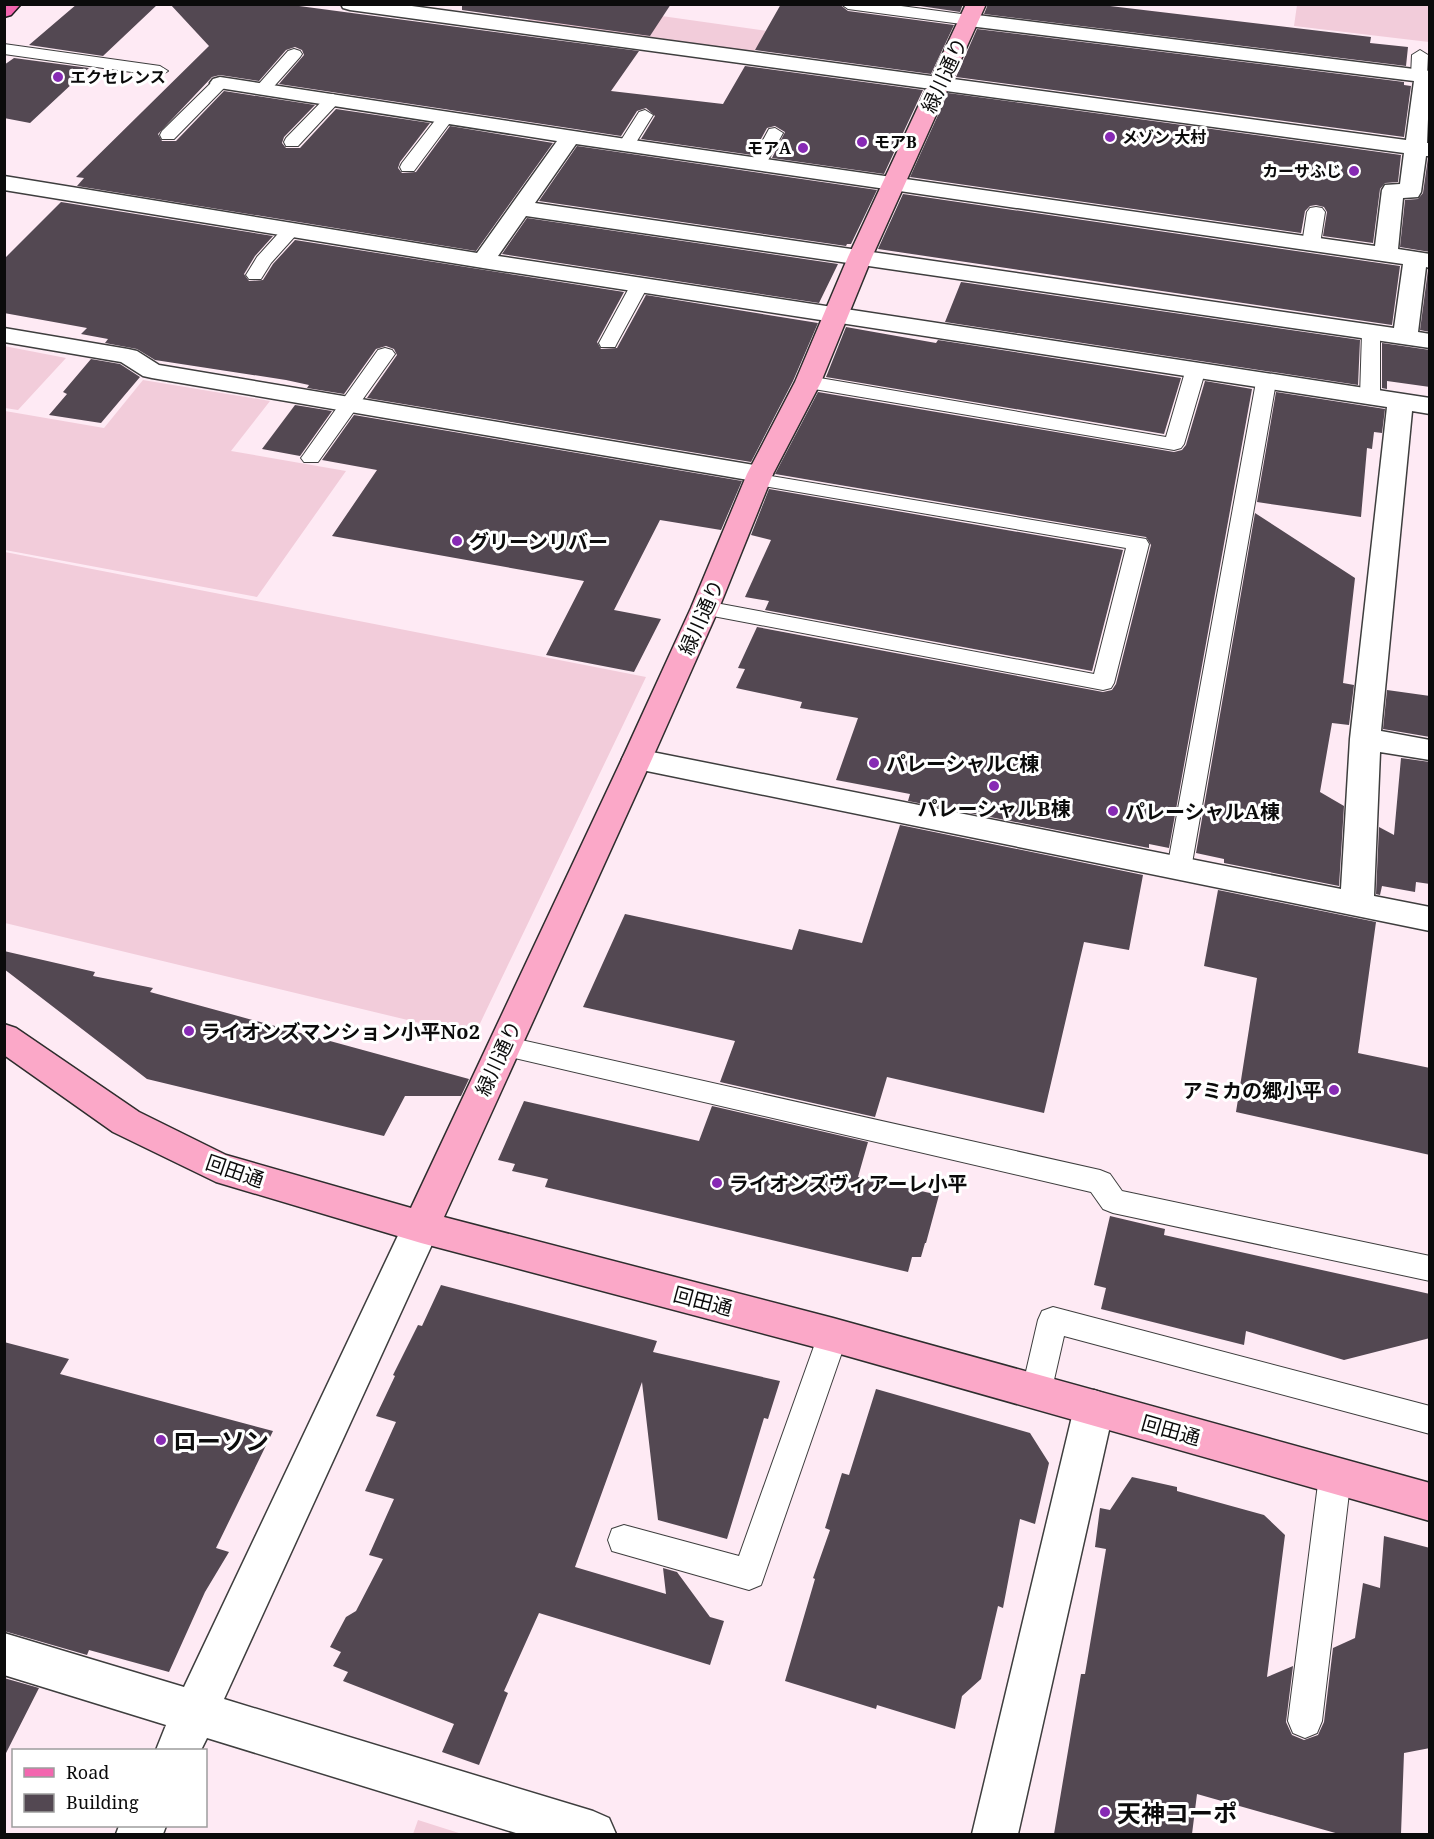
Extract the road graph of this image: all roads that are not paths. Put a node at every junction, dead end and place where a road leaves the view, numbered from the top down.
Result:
1 (12, 4) edge
2 (350, 4) edge
3 (848, 4) edge
4 (4, 11) edge
5 (972, 12) edge
6 (4, 49) edge
7 (294, 54) dead end
8 (1420, 55) dead end
9 (159, 71) dead end
10 (1424, 77) edge
11 (220, 83) joint
12 (939, 85) junction
13 (263, 88) junction
14 (333, 99) junction
15 (645, 115) dead end
16 (446, 117) junction
17 (775, 133) dead end
18 (168, 135) dead end
19 (571, 136) junction
20 (292, 142) dead end
21 (626, 145) junction
22 (1423, 149) edge
23 (758, 164) junction
24 (408, 166) dead end
25 (4, 183) edge
26 (894, 183) junction
27 (520, 208) junction
28 (1316, 212) dead end
29 (291, 230) junction
30 (1311, 244) junction
31 (1386, 255) junction
32 (860, 256) junction
33 (1422, 260) edge
34 (483, 261) junction
35 (255, 275) dead end
36 (639, 286) junction
37 (837, 315) junction
38 (1371, 333) junction
39 (4, 335) edge
40 (1405, 337) junction
41 (1430, 341) edge
42 (608, 343) dead end
43 (385, 354) dead end
44 (1196, 372) junction
45 (808, 382) junction
46 (1266, 382) junction
47 (1370, 397) junction
48 (1400, 402) junction
49 (351, 403) junction
50 (1430, 406) edge
51 (311, 458) dead end
52 (760, 477) junction
53 (705, 608) junction
54 (1365, 739) junction
55 (1430, 750) edge
56 (637, 759) junction
57 (1179, 869) junction
58 (1357, 904) junction
59 (1430, 920) edge
60 (4, 1037) edge
61 (503, 1046) junction
62 (421, 1227) junction
63 (1430, 1269) edge
64 (833, 1335) junction
65 (1036, 1393) junction
66 (1094, 1408) junction
67 (1430, 1419) edge
68 (1335, 1476) junction
69 (1430, 1502) edge
70 (624, 1540) dead end
71 (4, 1654) edge
72 (1305, 1721) dead end
73 (187, 1732) edge
74 (594, 1834) edge
75 (995, 1834) edge

1 - 4 main road
2 - 12 street
3 - 5 lane
5 - 10 street
5 - 12 street, 緑川通り
6 - 9 lane
7 - 13 lane
8 - 10 lane
10 - 22 street
11 - 13 street
11 - 18 lane
12 - 22 street
12 - 26 street, 緑川通り
13 - 14 street
14 - 16 street
14 - 20 lane
15 - 21 lane
16 - 19 street
16 - 24 lane
17 - 23 lane
19 - 21 street
19 - 27 street
21 - 23 street
22 - 31 street
23 - 26 street
25 - 29 street
26 - 30 street
26 - 32 street, 緑川通り
27 - 32 street
27 - 34 street
28 - 30 lane
29 - 34 street
29 - 35 lane
30 - 31 street
31 - 33 street
32 - 37 street, 緑川通り
32 - 38 street
33 - 40 street
34 - 36 street
36 - 37 street
36 - 42 lane
37 - 44 street
37 - 45 street, 緑川通り
38 - 40 street
38 - 47 lane
39 - 49 street
40 - 41 street
43 - 49 lane
44 - 45 lane
44 - 46 street
45 - 52 street, 緑川通り
46 - 47 street
46 - 57 lane
47 - 48 street
48 - 50 street
48 - 54 street
49 - 51 lane
49 - 52 street
52 - 53 street, 緑川通り
52 - 53 lane
53 - 56 street, 緑川通り
54 - 55 street
54 - 58 street
56 - 57 street
56 - 61 street, 緑川通り
57 - 58 street
58 - 59 street
60 - 62 street, 回田通
61 - 62 street, 緑川通り
61 - 63 lane
62 - 64 street, 回田通
62 - 73 street
64 - 65 street, 回田通
64 - 70 lane
65 - 66 street, 回田通
65 - 67 lane
66 - 68 street, 回田通
66 - 75 street
68 - 69 street, 回田通
68 - 72 lane
71 - 73 street
73 - 74 street

